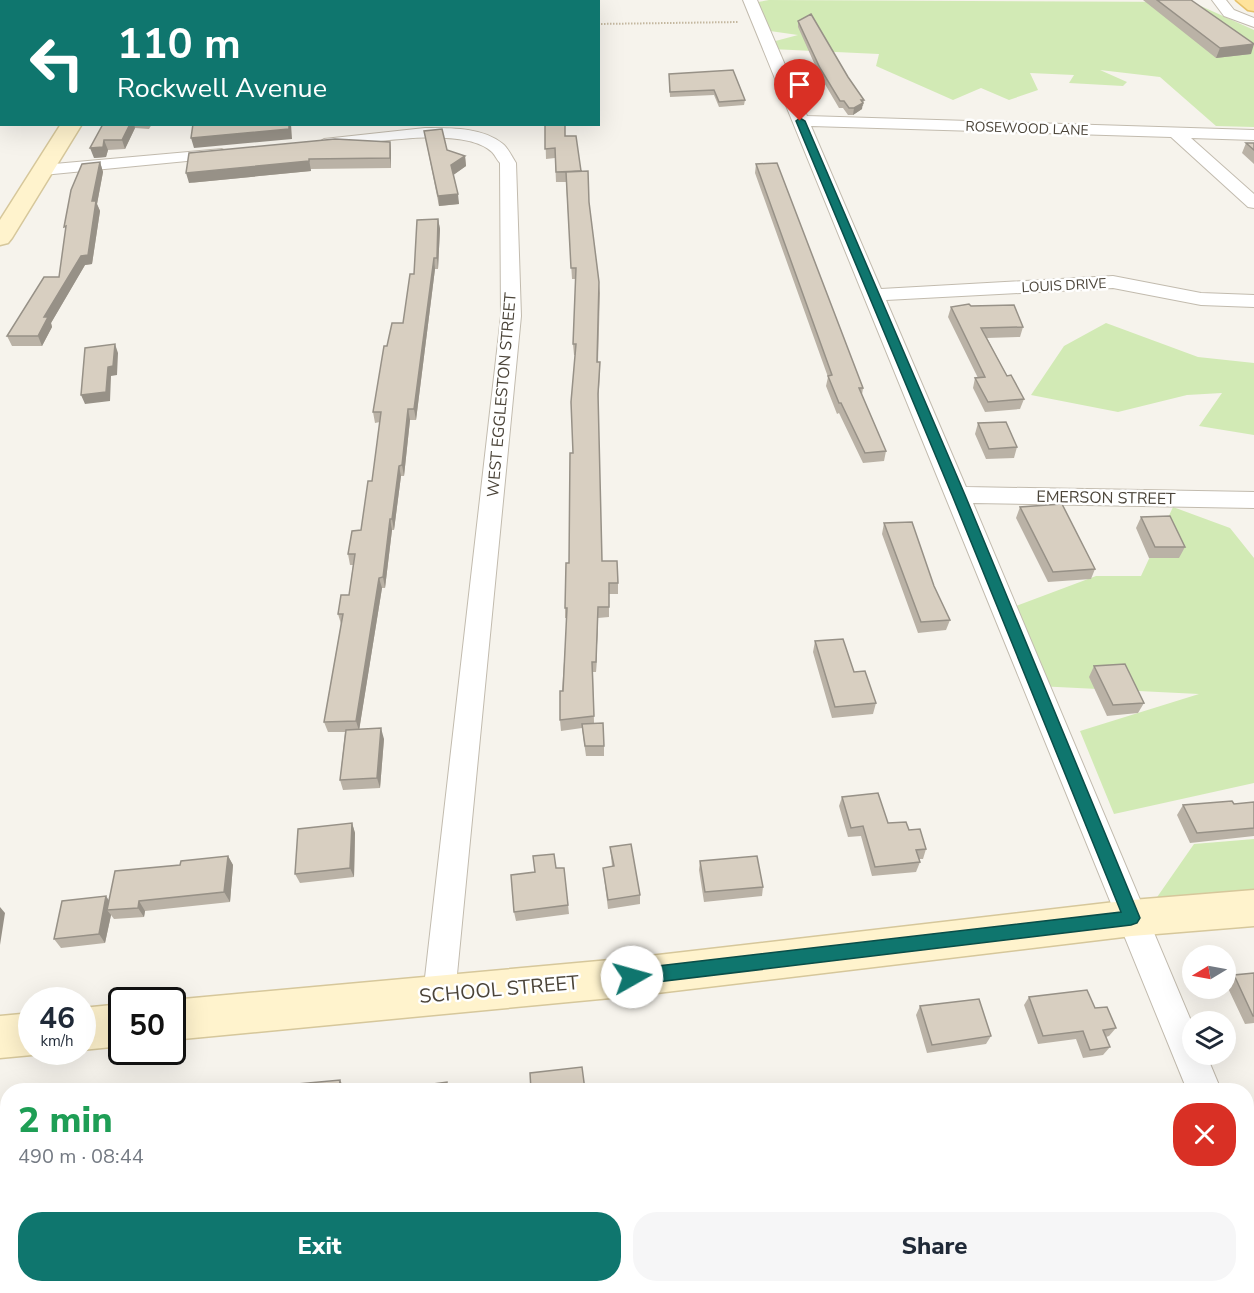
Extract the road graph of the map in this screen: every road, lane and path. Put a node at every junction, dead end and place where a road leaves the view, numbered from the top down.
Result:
1 (1219, 0) edge
2 (1245, 0) edge
3 (1254, 6) edge
4 (755, 11) edge
5 (1254, 23) edge
6 (600, 24) edge
7 (800, 121) junction
8 (71, 126) edge
9 (1175, 132) junction
10 (1254, 135) edge
11 (305, 146) edge
12 (233, 153) edge
13 (43, 170) junction
14 (1254, 203) edge
15 (0, 238) edge
16 (873, 295) junction
17 (1254, 302) edge
18 (958, 495) junction
19 (1254, 500) edge
20 (1254, 908) edge
21 (1131, 918) junction
22 (439, 995) junction
23 (186, 1019) edge
24 (18, 1035) edge
25 (0, 1037) edge
26 (1201, 1083) edge

1 - 5 street
2 - 3 main road
4 - 6 path
4 - 7 street
7 - 9 street, ROSEWOOD LANE
7 - 16 street
8 - 13 main road
9 - 10 street, ROSEWOOD LANE
9 - 14 street
11 - 22 street, WEST EGGLESTON STREET
12 - 13 street
13 - 15 main road
16 - 17 street, LOUIS DRIVE
16 - 18 street
18 - 19 street, EMERSON STREET
18 - 21 street
20 - 21 main road, SCHOOL STREET
21 - 22 main road, SCHOOL STREET
21 - 26 street
22 - 23 main road, SCHOOL STREET
24 - 25 main road

